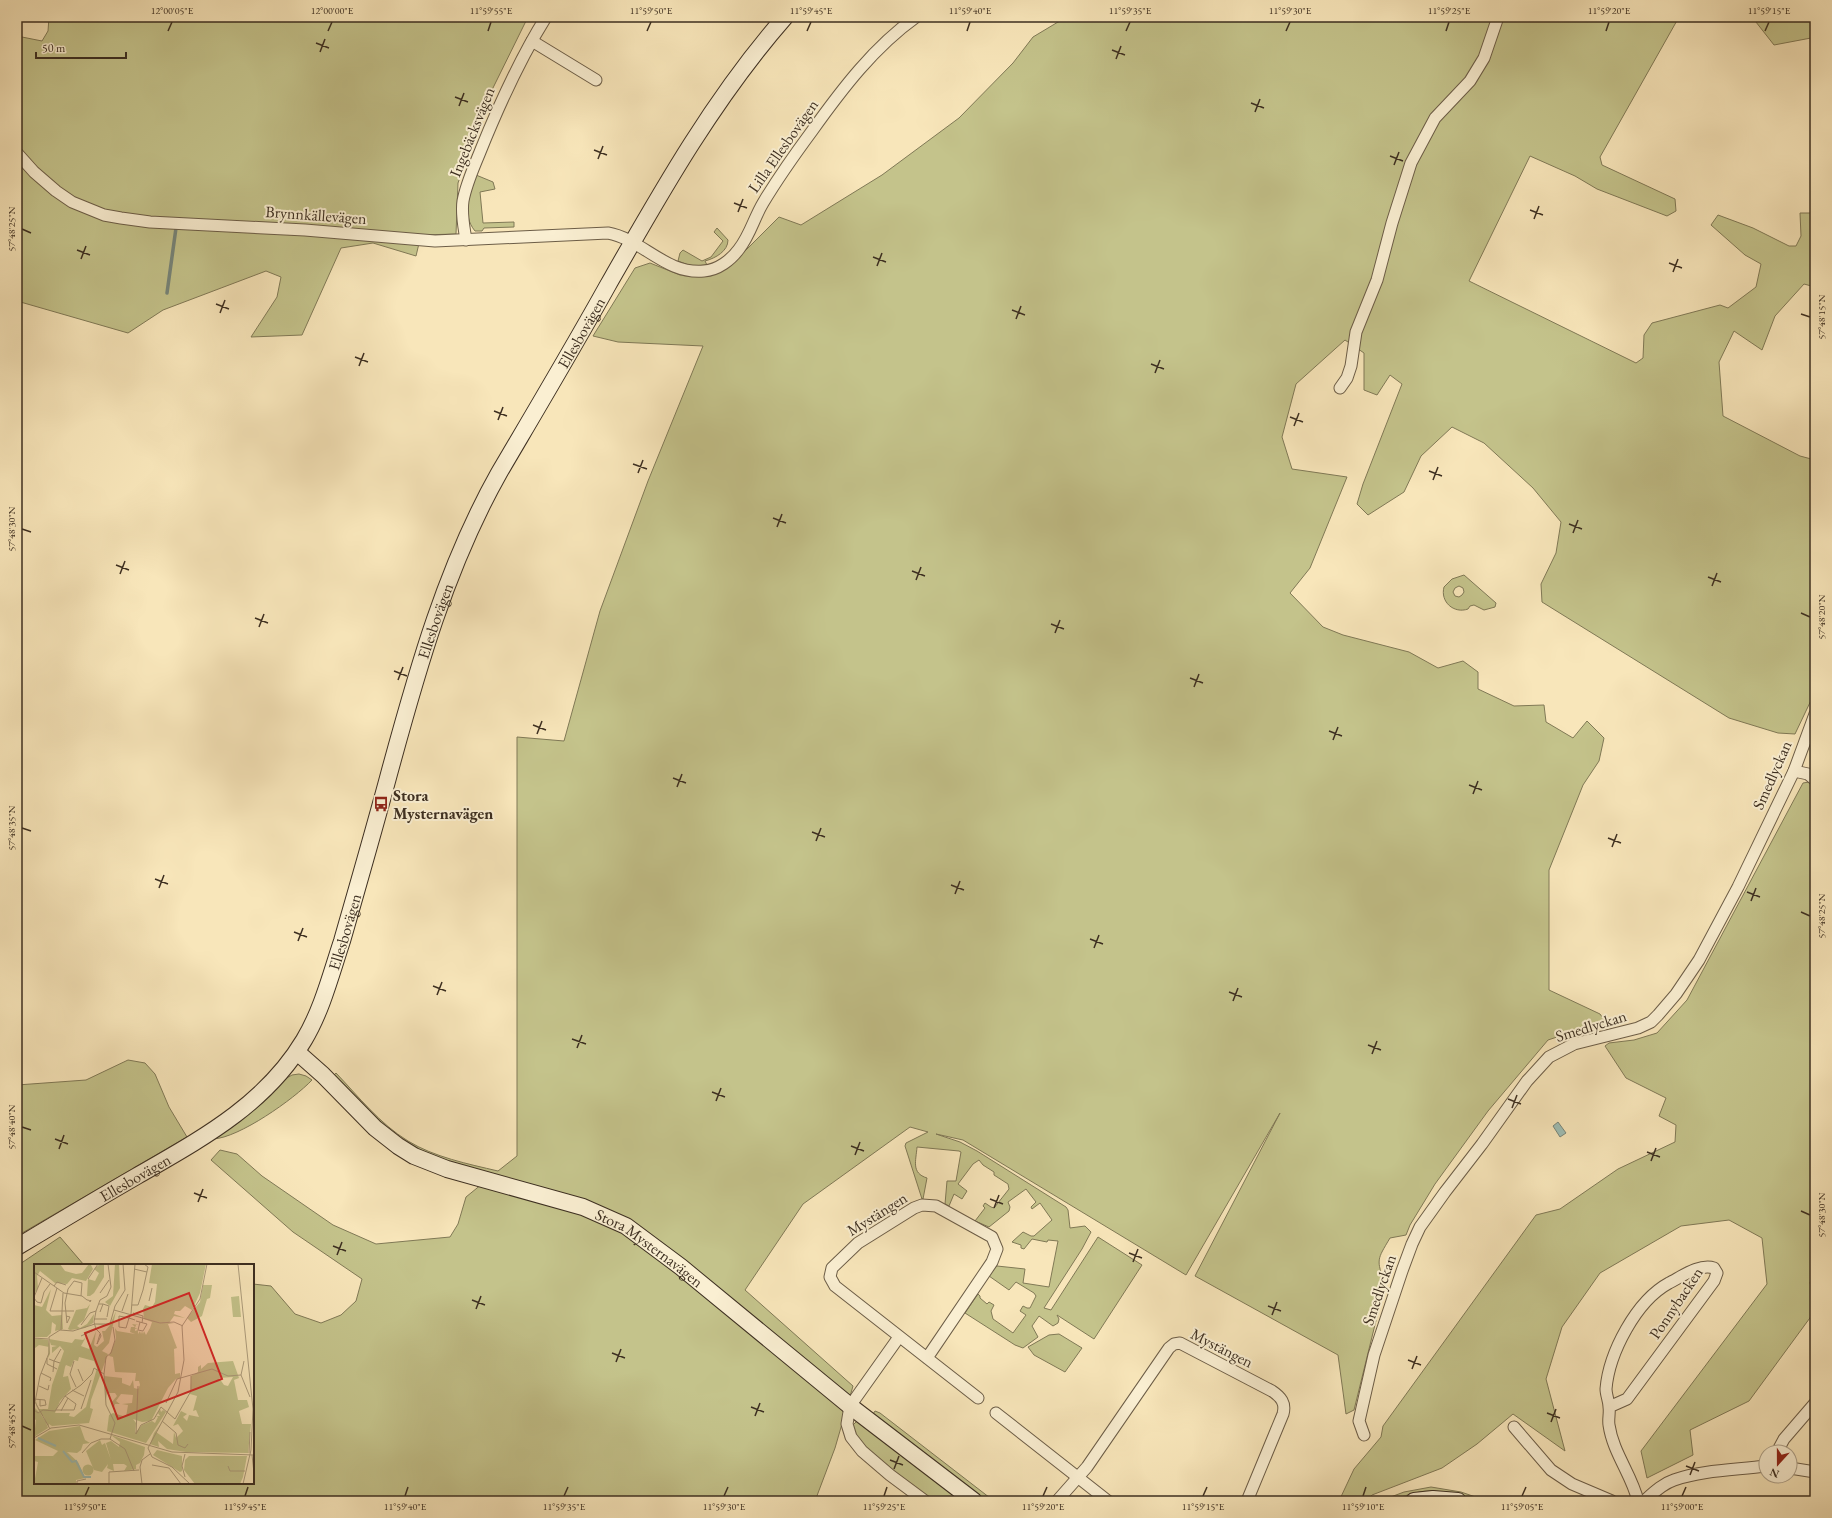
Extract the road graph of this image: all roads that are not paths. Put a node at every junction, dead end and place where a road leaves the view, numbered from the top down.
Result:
1 (546, 17) edge
2 (785, 17) edge
3 (916, 17) edge
4 (1498, 17) edge
5 (532, 41) junction
6 (596, 80) dead end
7 (17, 153) edge
8 (466, 240) junction
9 (632, 242) junction
10 (1340, 388) dead end
11 (1815, 714) edge
12 (1794, 771) junction
13 (1815, 780) edge
14 (296, 1052) junction
15 (17, 1247) edge
16 (899, 1337) junction
17 (927, 1358) junction
18 (978, 1398) dead end
19 (1815, 1404) edge
20 (850, 1406) junction
21 (1610, 1407) junction
22 (996, 1412) dead end
23 (1514, 1427) dead end
24 (1364, 1434) dead end
25 (1781, 1444) edge
26 (1758, 1467) edge
27 (1798, 1469) edge
28 (1815, 1472) edge
29 (1078, 1478) junction
30 (925, 1501) edge
31 (974, 1501) edge
32 (1057, 1501) edge
33 (1108, 1501) edge
34 (1247, 1501) edge
35 (1414, 1501) edge
36 (1458, 1501) edge
37 (1612, 1501) edge
38 (1638, 1501) edge
39 (1644, 1501) edge

1 - 5 street, Ingebäcksvägen
2 - 9 main road, Ellesbovägen
3 - 9 street, Lilla Ellesbovägen
4 - 10 street
5 - 6 street
5 - 8 street, Ingebäcksvägen
7 - 8 street, Brynnkällevägen
8 - 9 street, Brynnkällevägen
9 - 14 main road, Ellesbovägen
11 - 12 street, Smedlyckan
12 - 13 street
12 - 24 street, Smedlyckan
14 - 15 main road, Ellesbovägen
14 - 20 main road, Stora Mysternavägen
16 - 17 street, Mystängen
16 - 17 street, Mystängen
16 - 20 street
17 - 18 street, Mystängen
19 - 25 street
20 - 30 street
20 - 31 main road, Stora Mysternavägen
21 - 21 street, Ponnybacken
21 - 38 street, Ponnybacken
22 - 29 street
23 - 37 street
26 - 39 street
27 - 28 street
29 - 32 street, Mystängen
29 - 33 street
29 - 34 street, Mystängen
35 - 36 main road

